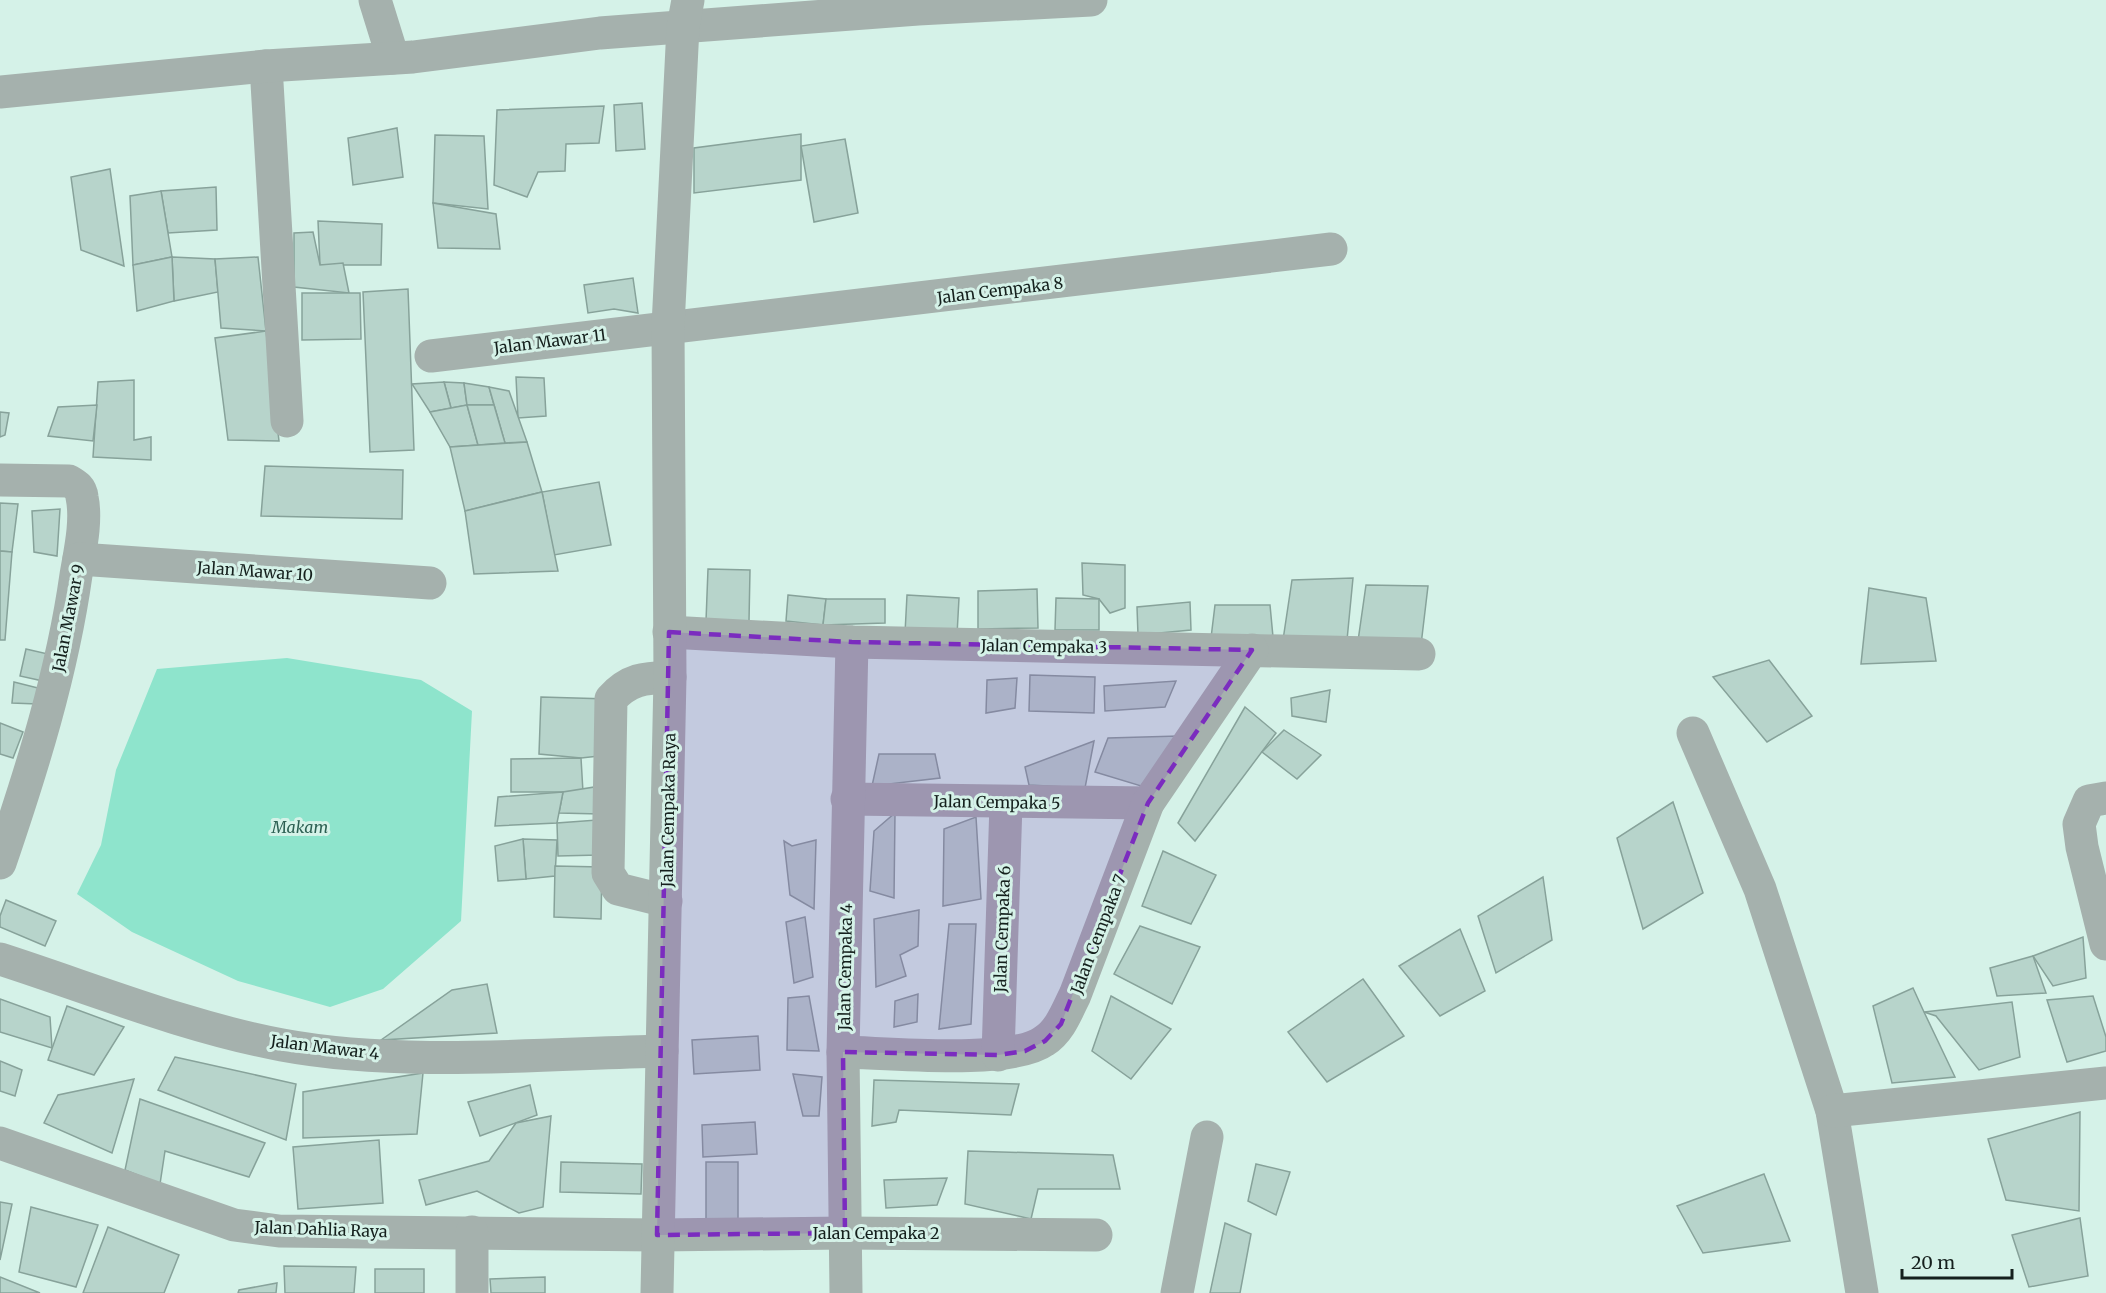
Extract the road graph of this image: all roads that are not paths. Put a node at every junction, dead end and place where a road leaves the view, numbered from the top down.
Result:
1 (375, 0) edge
2 (1091, 0) edge
3 (685, 13) edge
4 (393, 58) junction
5 (266, 66) junction
6 (0, 92) edge
7 (1332, 249) dead end
8 (668, 327) junction
9 (431, 356) dead end
10 (287, 421) dead end
11 (0, 480) edge
12 (79, 559) junction
13 (430, 583) dead end
14 (669, 632) junction
15 (852, 642) junction
16 (1252, 650) junction
17 (1419, 654) dead end
18 (670, 677) junction
19 (1693, 733) dead end
20 (2106, 798) edge
21 (847, 799) junction
22 (1006, 803) junction
23 (1148, 803) junction
24 (7, 821) edge
25 (0, 863) edge
26 (666, 901) junction
27 (2106, 944) edge
28 (0, 959) edge
29 (662, 1051) junction
30 (843, 1052) junction
31 (998, 1055) junction
32 (2106, 1083) edge
33 (1832, 1111) junction
34 (1207, 1137) dead end
35 (0, 1143) edge
36 (472, 1232) junction
37 (846, 1233) junction
38 (1096, 1235) dead end
39 (657, 1236) junction
40 (472, 1293) edge
41 (657, 1293) edge
42 (846, 1293) edge
43 (1177, 1293) edge
44 (1862, 1293) edge

1 - 4 street
2 - 3 street
3 - 4 street
3 - 8 street, Jalan Cempaka Raya
4 - 5 street
5 - 6 street
5 - 10 street
7 - 8 street, Jalan Cempaka 8
8 - 9 street, Jalan Mawar 11
8 - 14 street, Jalan Cempaka Raya
11 - 12 street, Jalan Mawar 9
12 - 13 street, Jalan Mawar 10
12 - 24 street, Jalan Mawar 9
14 - 15 street, Jalan Cempaka 3
14 - 18 street, Jalan Cempaka Raya
15 - 16 street, Jalan Cempaka 3
15 - 21 street, Jalan Cempaka 4
16 - 17 street, Jalan Cempaka 3
16 - 23 street, Jalan Cempaka 7
18 - 26 street, Jalan Cempaka Raya
18 - 26 street
19 - 33 street
20 - 27 street
21 - 22 street, Jalan Cempaka 5
21 - 30 street, Jalan Cempaka 4
22 - 23 street, Jalan Cempaka 5
22 - 31 street, Jalan Cempaka 6
23 - 31 street, Jalan Cempaka 7
24 - 25 street, Jalan Mawar 9
26 - 29 street, Jalan Cempaka Raya
28 - 29 street, Jalan Mawar 4
29 - 39 street, Jalan Cempaka Raya
30 - 31 street, Jalan Cempaka 7
30 - 37 street, Jalan Cempaka 4
32 - 33 street
33 - 44 street
34 - 43 street
35 - 36 street, Jalan Dahlia Raya
36 - 39 street, Jalan Dahlia Raya
36 - 40 street
37 - 38 street, Jalan Cempaka 2
37 - 39 street, Jalan Cempaka 2
37 - 42 street, Jalan Cempaka 4
39 - 41 street, Jalan Cempaka Raya

